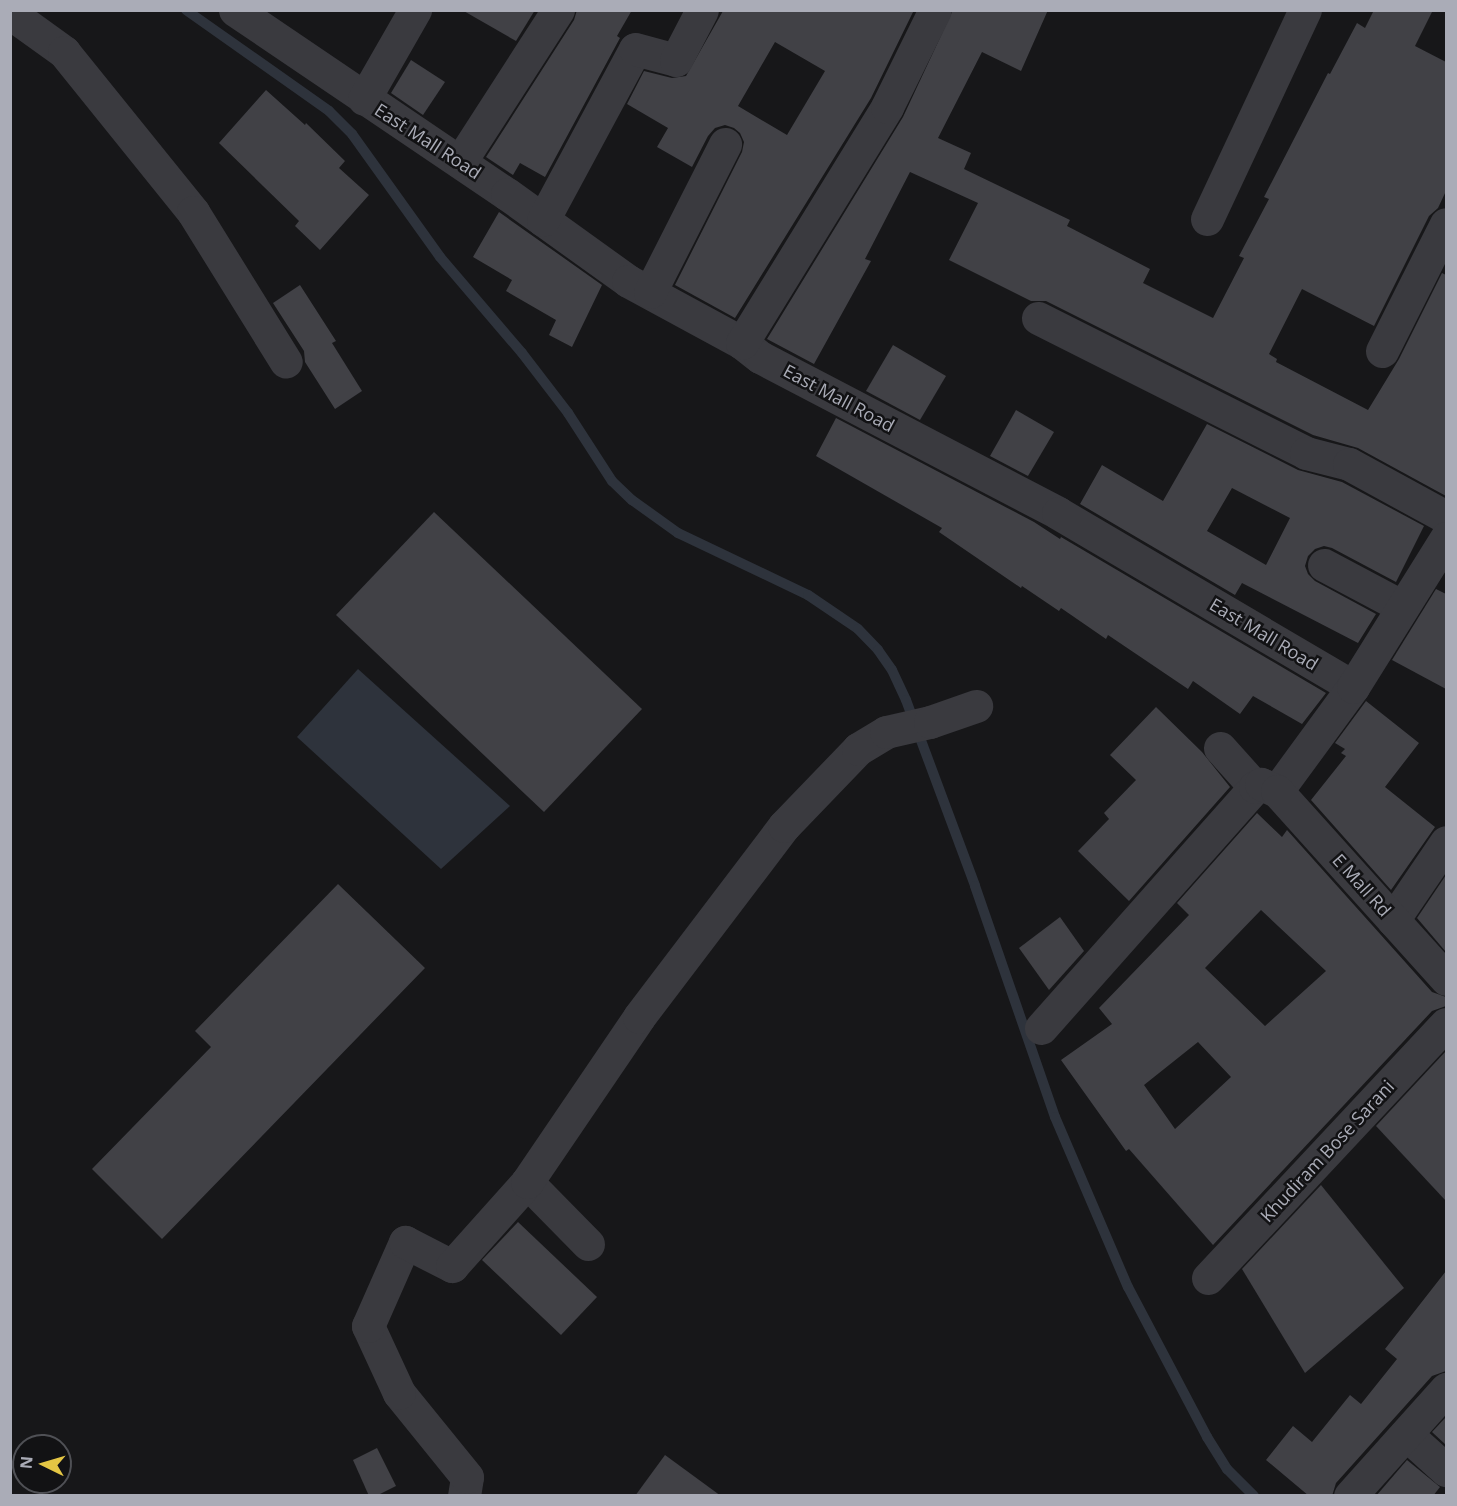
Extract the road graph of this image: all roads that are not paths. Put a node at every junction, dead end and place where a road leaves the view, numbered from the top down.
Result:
1 (235, 10) edge
2 (415, 10) edge
3 (558, 10) edge
4 (702, 10) edge
5 (936, 10) edge
6 (1305, 10) edge
7 (10, 13) edge
8 (364, 99) junction
9 (725, 144) dead end
10 (460, 162) junction
11 (1207, 219) dead end
12 (543, 220) junction
13 (1446, 224) edge
14 (650, 292) junction
15 (1038, 318) dead end
16 (741, 343) junction
17 (1382, 351) dead end
18 (286, 362) dead end
19 (1446, 518) edge
20 (1446, 538) edge
21 (1324, 565) dead end
22 (1403, 607) junction
23 (1353, 687) junction
24 (976, 706) dead end
25 (1220, 748) dead end
26 (1266, 789) junction
27 (1446, 842) edge
28 (1393, 920) junction
29 (1446, 979) edge
30 (1446, 1024) edge
31 (1041, 1028) dead end
32 (526, 1182) junction
33 (588, 1244) dead end
34 (1208, 1278) dead end
35 (1446, 1389) edge
36 (1406, 1434) junction
37 (1446, 1470) edge
38 (464, 1496) edge
39 (1350, 1496) edge

1 - 8 street, East Mall Road
2 - 8 street
3 - 10 street
4 - 12 street
5 - 16 street
6 - 11 street
7 - 18 street
8 - 10 street, East Mall Road
9 - 14 street
10 - 12 street, East Mall Road
12 - 14 street, East Mall Road
13 - 17 street
14 - 16 street, East Mall Road
15 - 19 street
16 - 23 street, East Mall Road
20 - 22 street
21 - 22 street
22 - 23 street
23 - 26 street
24 - 32 street
25 - 26 street, E Mall Rd
26 - 28 street, E Mall Rd
26 - 31 street
27 - 28 street
28 - 29 street, E Mall Rd
30 - 34 street, Khudiram Bose Sarani
32 - 33 street
32 - 38 street
35 - 36 street
36 - 37 street
36 - 39 street

